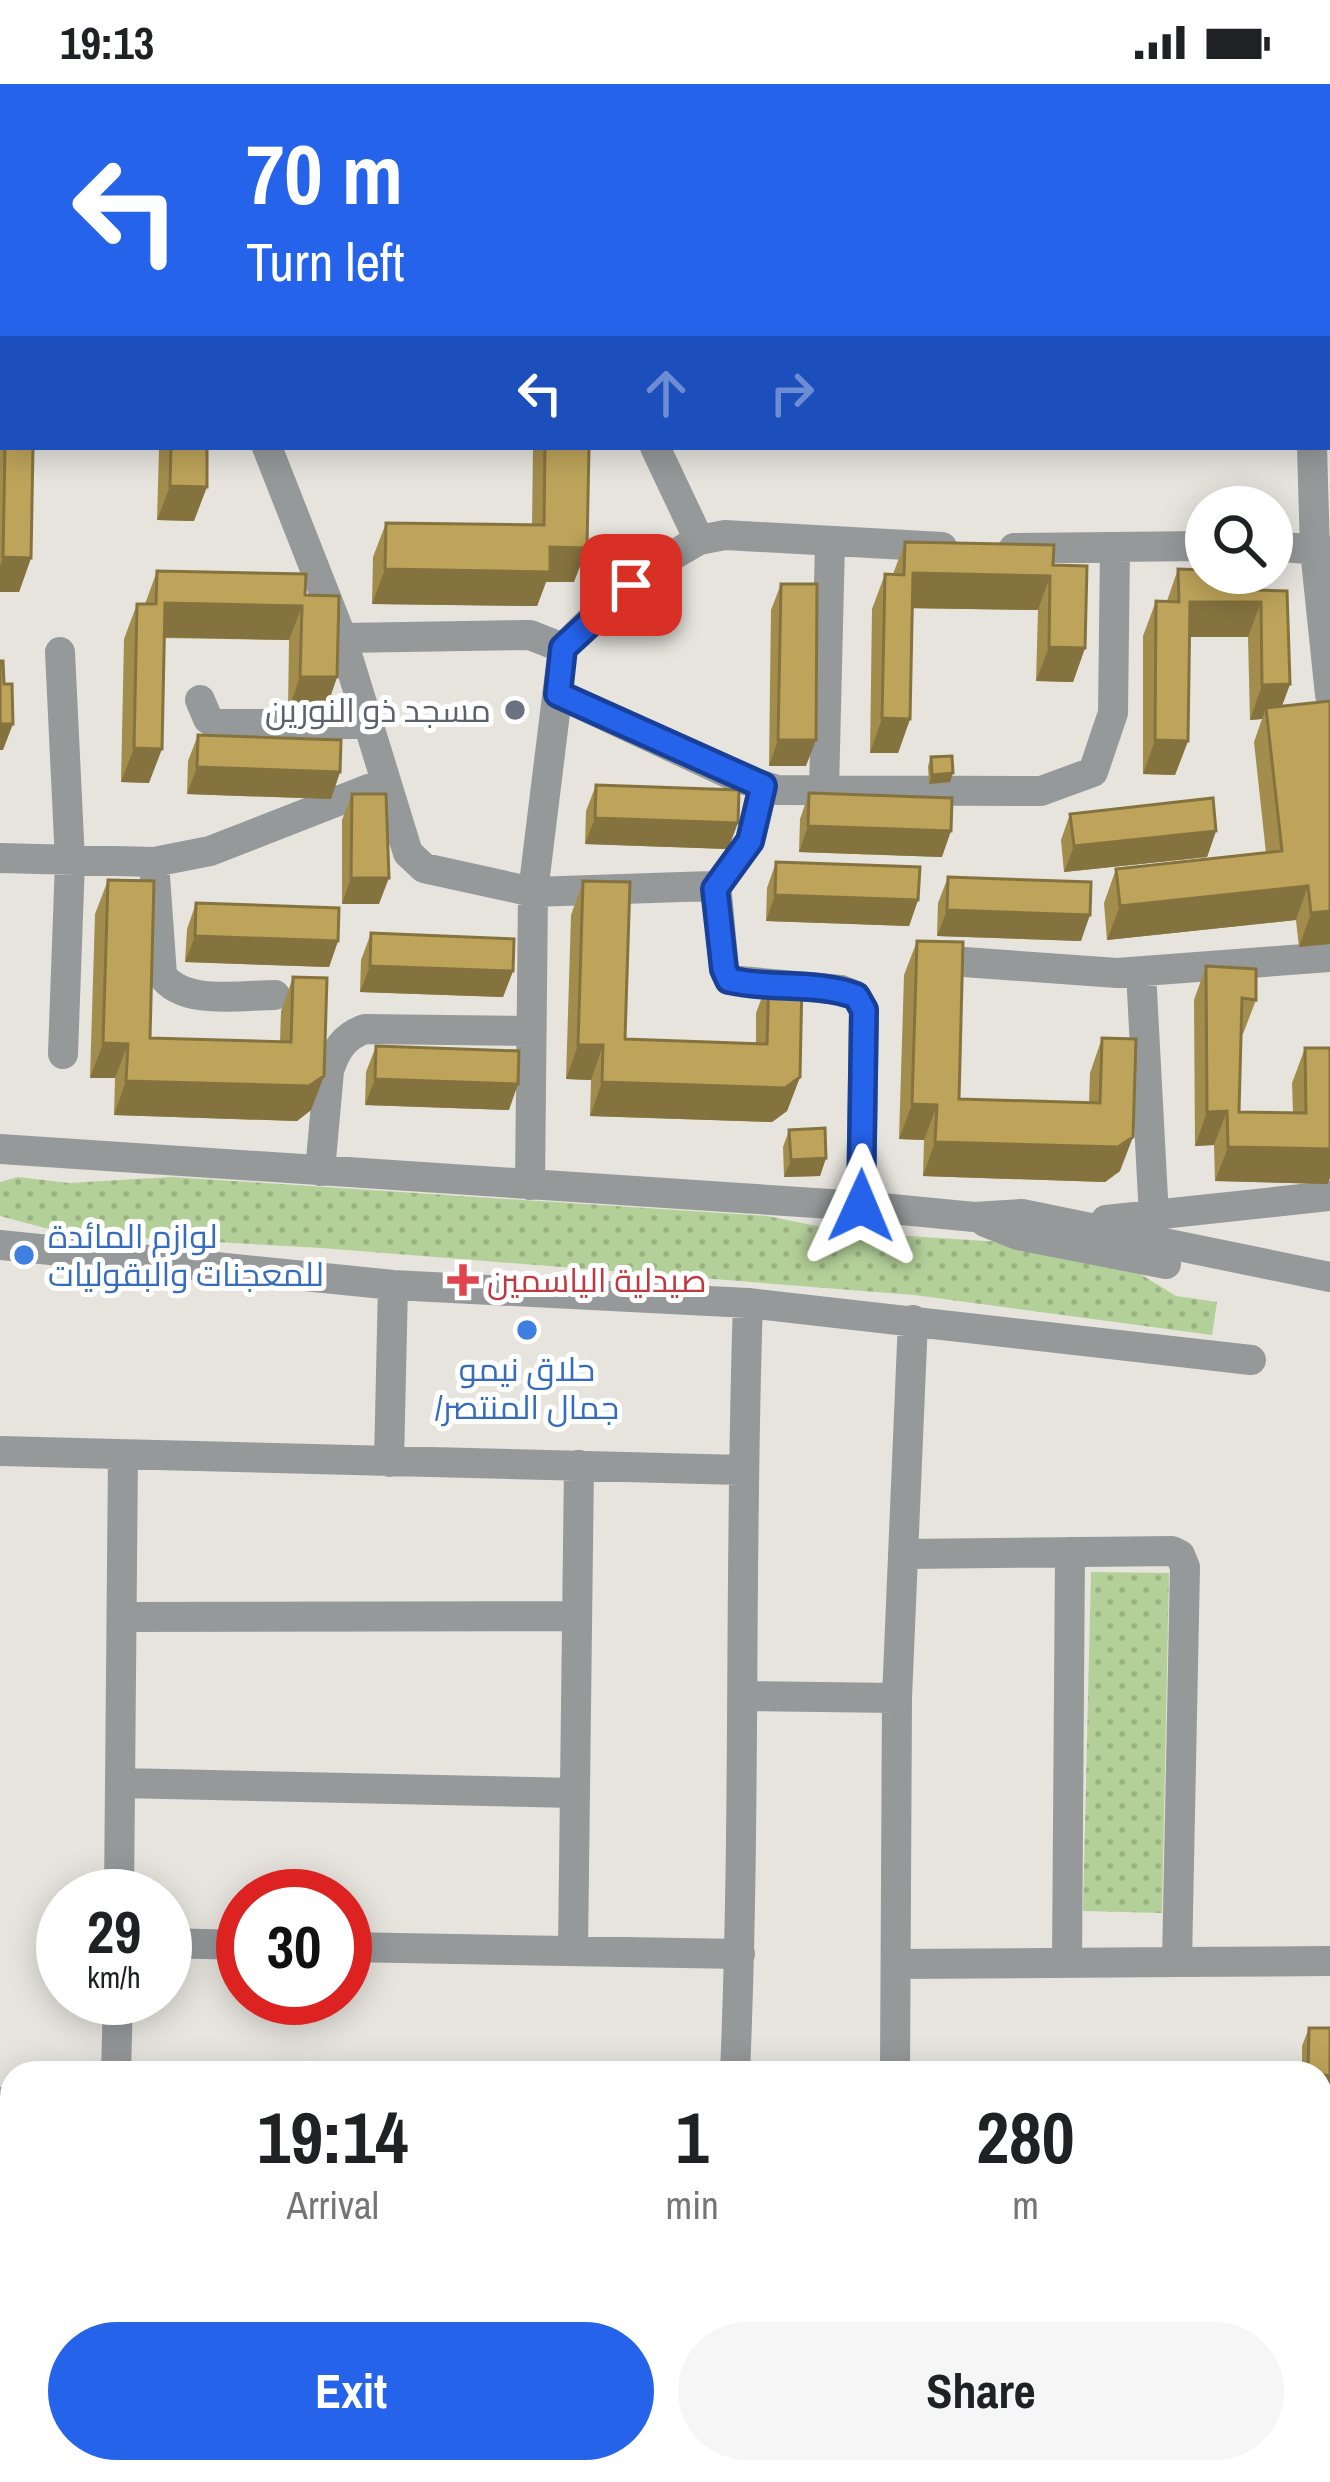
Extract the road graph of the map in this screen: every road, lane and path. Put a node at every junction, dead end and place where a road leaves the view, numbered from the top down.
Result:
1 (268, 450) edge
2 (656, 450) edge
3 (1312, 450) edge
4 (699, 540) junction
5 (830, 543) junction
6 (1185, 546) edge
7 (1115, 548) junction
8 (1293, 548) edge
9 (1323, 550) edge
10 (342, 638) junction
11 (563, 648) junction
12 (60, 652) dead end
13 (558, 694) junction
14 (1330, 695) edge
15 (200, 700) dead end
16 (368, 724) junction
17 (384, 783) junction
18 (763, 786) junction
19 (824, 790) junction
20 (0, 858) edge
21 (70, 860) junction
22 (154, 862) junction
23 (715, 889) junction
24 (533, 892) junction
25 (1330, 957) edge
26 (936, 960) edge
27 (1141, 972) junction
28 (275, 995) dead end
29 (531, 1030) junction
30 (63, 1054) dead end
31 (0, 1149) edge
32 (320, 1171) junction
33 (530, 1185) junction
34 (1330, 1196) edge
35 (861, 1206) junction
36 (974, 1217) junction
37 (1154, 1217) junction
38 (1070, 1222) junction
39 (0, 1245) edge
40 (1330, 1277) edge
41 (393, 1285) junction
42 (1330, 1297) edge
43 (748, 1303) junction
44 (913, 1320) junction
45 (1251, 1360) dead end
46 (0, 1451) edge
47 (123, 1454) junction
48 (389, 1462) junction
49 (579, 1466) junction
50 (742, 1470) junction
51 (1070, 1552) junction
52 (905, 1554) junction
53 (578, 1616) junction
54 (123, 1617) junction
55 (742, 1696) junction
56 (897, 1698) junction
57 (122, 1783) junction
58 (575, 1793) junction
59 (120, 1869) edge
60 (372, 1947) edge
61 (573, 1951) junction
62 (740, 1954) junction
63 (1330, 1961) edge
64 (1177, 1962) junction
65 (1067, 1963) junction
66 (898, 1964) junction
67 (117, 2025) edge
68 (116, 2061) edge
69 (736, 2061) edge
70 (895, 2061) edge

1 - 10 street
2 - 4 street
3 - 9 street
4 - 5 street
4 - 11 street
5 - 7 street
5 - 19 street
6 - 7 street
7 - 19 street
8 - 9 street
9 - 14 street
10 - 11 street
10 - 16 street
11 - 13 street
12 - 21 street
13 - 18 street
13 - 24 street
15 - 16 street
16 - 17 street
17 - 22 street
17 - 24 street
18 - 19 street
18 - 23 street
20 - 21 street
21 - 22 street
21 - 30 street
22 - 28 street
23 - 24 street
23 - 35 street
24 - 29 street
25 - 27 street
26 - 27 street
27 - 37 street
29 - 32 street
29 - 33 street
31 - 32 street
32 - 33 street
33 - 35 street
34 - 37 street
35 - 36 street
36 - 38 street
36 - 42 street
37 - 38 street
38 - 40 street
39 - 41 street
41 - 43 street
41 - 48 street
43 - 44 street
43 - 50 street
44 - 45 street
44 - 52 street
46 - 47 street
47 - 48 street
47 - 54 street
48 - 49 street
49 - 50 street
49 - 53 street
50 - 55 street
51 - 52 street
51 - 64 street
51 - 65 street
52 - 56 street
53 - 54 street
53 - 58 street
54 - 57 street
55 - 56 street
55 - 62 street
56 - 66 street
57 - 58 street
57 - 59 street
58 - 61 street
60 - 61 street
61 - 62 street
62 - 69 street
63 - 64 street
64 - 65 street
65 - 66 street
66 - 70 street
67 - 68 street

